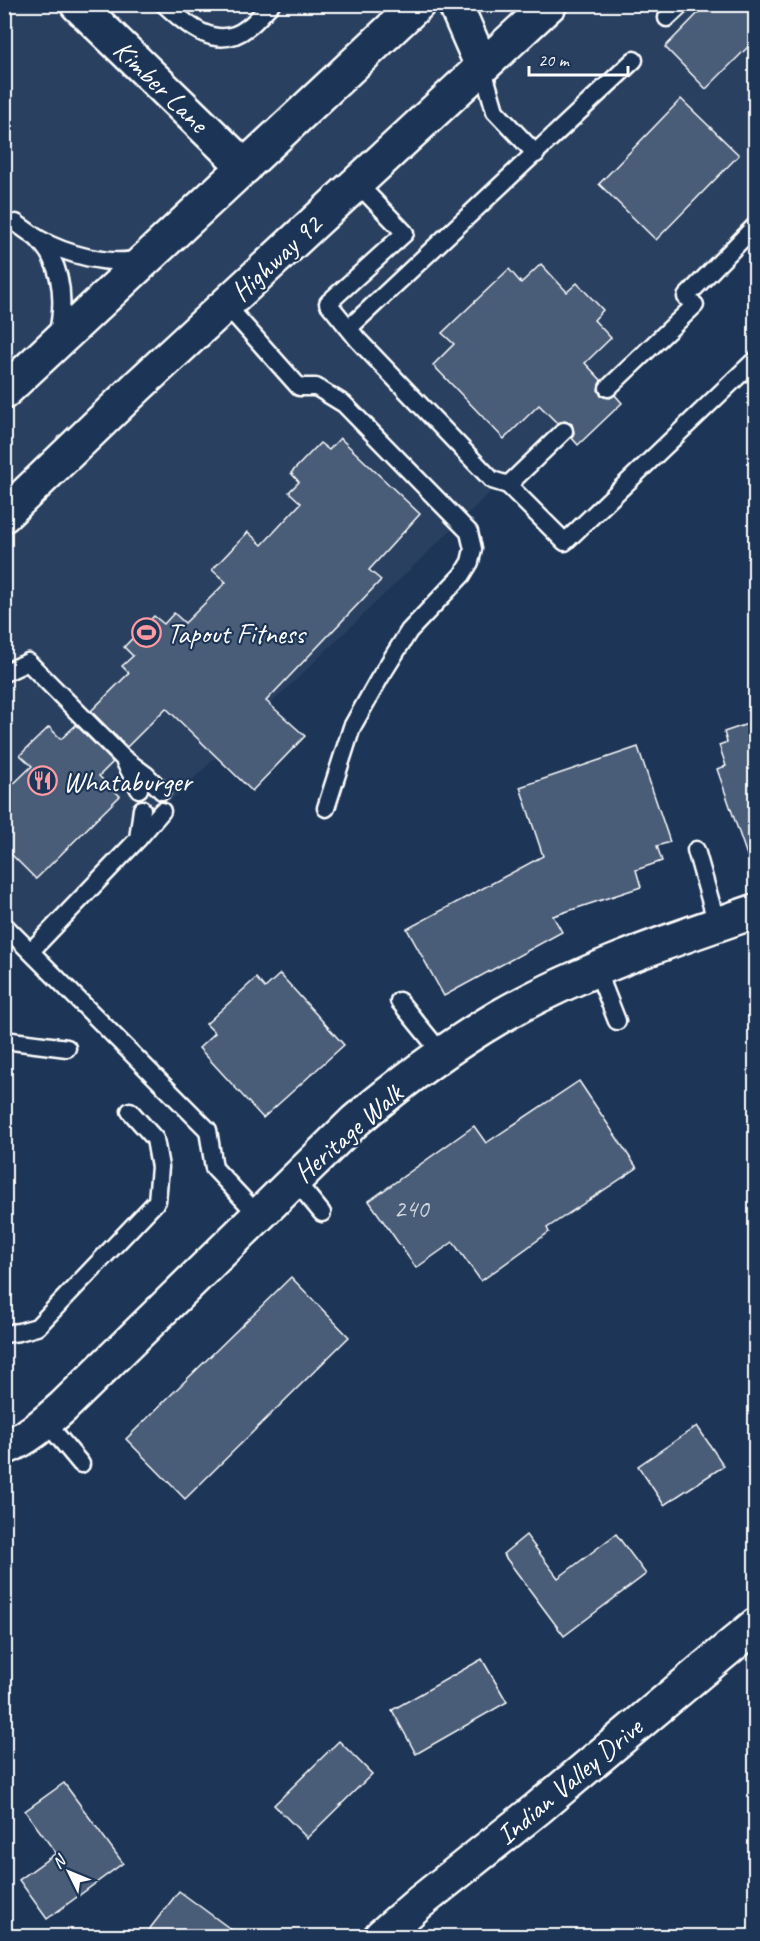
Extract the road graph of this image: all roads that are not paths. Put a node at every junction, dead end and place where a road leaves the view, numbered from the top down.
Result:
1 (77, 4) edge
2 (164, 4) edge
3 (271, 4) edge
4 (418, 4) edge
5 (455, 4) edge
6 (550, 4) edge
7 (682, 4) edge
8 (667, 18) dead end
9 (634, 60) dead end
10 (482, 66) junction
11 (537, 154) junction
12 (245, 167) junction
13 (357, 183) junction
14 (16, 223) dead end
15 (756, 225) edge
16 (37, 237) junction
17 (150, 255) junction
18 (226, 305) junction
19 (349, 328) junction
20 (56, 344) junction
21 (754, 361) edge
22 (608, 388) dead end
23 (4, 392) edge
24 (564, 431) dead end
25 (508, 485) junction
26 (4, 515) edge
27 (4, 673) edge
28 (123, 758) junction
29 (139, 789) dead end
30 (162, 791) dead end
31 (326, 808) dead end
32 (142, 810) dead end
33 (162, 811) dead end
34 (138, 839) junction
35 (696, 850) dead end
36 (756, 911) edge
37 (717, 924) junction
38 (4, 925) edge
39 (31, 951) junction
40 (597, 970) junction
41 (399, 1001) dead end
42 (617, 1021) dead end
43 (4, 1040) edge
44 (67, 1048) dead end
45 (443, 1055) junction
46 (130, 1110) dead end
47 (294, 1179) junction
48 (322, 1213) dead end
49 (258, 1215) junction
50 (4, 1334) edge
51 (46, 1422) junction
52 (4, 1448) edge
53 (81, 1464) dead end
54 (756, 1625) edge
55 (381, 1936) edge

1 - 12 street, Kimber Lane
2 - 3 lane
4 - 12 street
5 - 10 street
6 - 10 street, Highway 92
7 - 8 lane
9 - 11 lane
10 - 11 lane
10 - 13 street, Highway 92
11 - 19 lane
12 - 17 street
13 - 18 street, Highway 92
13 - 19 lane
14 - 16 lane
15 - 22 lane
16 - 17 lane
16 - 20 lane
17 - 20 street
18 - 26 street, Highway 92
18 - 31 lane
19 - 25 lane
20 - 23 street
21 - 25 lane
24 - 25 lane
27 - 28 lane
28 - 29 lane
28 - 30 lane
32 - 34 lane
33 - 34 lane
34 - 39 lane
35 - 37 lane
36 - 37 street, Heritage Walk
37 - 40 street, Heritage Walk
38 - 39 lane
39 - 49 lane
40 - 42 lane
40 - 45 street, Heritage Walk
41 - 45 lane
43 - 44 lane
45 - 47 street, Heritage Walk
46 - 50 lane
47 - 48 lane
47 - 49 street, Heritage Walk
49 - 51 street, Heritage Walk
51 - 52 street, Heritage Walk
51 - 53 lane
54 - 55 street, Indian Valley Drive

